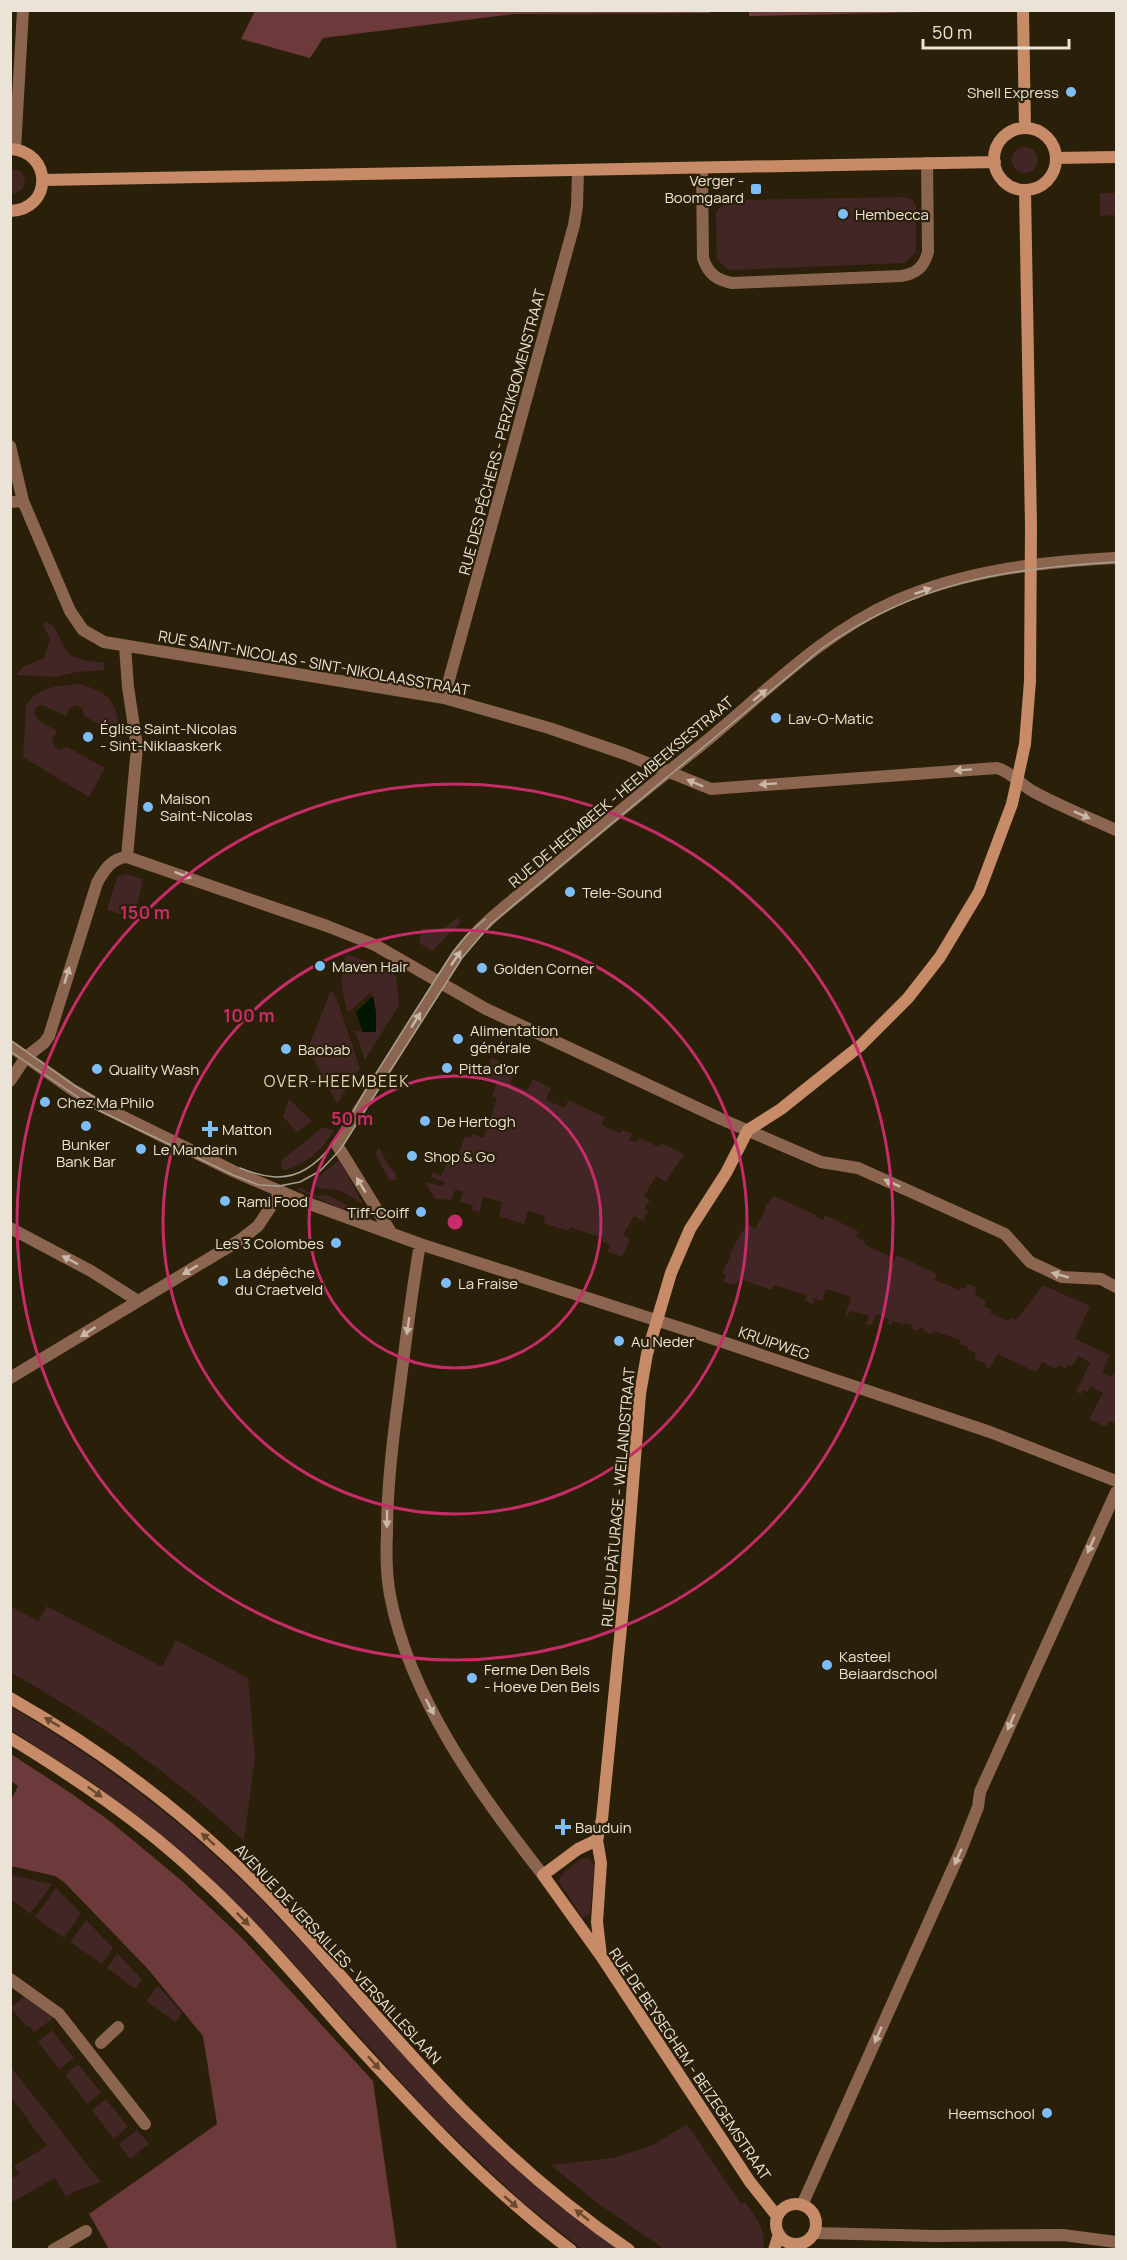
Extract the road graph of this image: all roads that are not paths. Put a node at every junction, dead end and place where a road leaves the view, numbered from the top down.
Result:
1 (23, 10) edge
2 (1023, 10) edge
3 (1025, 128) junction
4 (13, 149) edge
5 (1116, 157) edge
6 (1056, 158) junction
7 (994, 162) junction
8 (927, 163) junction
9 (702, 168) junction
10 (578, 171) junction
11 (43, 180) junction
12 (1025, 190) junction
13 (10, 211) edge
14 (10, 446) edge
15 (17, 501) edge
16 (1116, 558) edge
17 (1031, 564) junction
18 (125, 646) junction
19 (444, 698) junction
20 (668, 772) junction
21 (1018, 779) junction
22 (1116, 830) edge
23 (128, 857) junction
24 (440, 982) junction
25 (10, 1046) edge
26 (26, 1057) junction
27 (10, 1081) edge
28 (748, 1130) junction
29 (281, 1191) junction
30 (10, 1228) edge
31 (393, 1234) junction
32 (420, 1244) junction
33 (1116, 1287) edge
34 (138, 1301) junction
35 (657, 1320) junction
36 (10, 1378) edge
37 (1116, 1481) edge
38 (1116, 1492) edge
39 (10, 1698) edge
40 (10, 1738) edge
41 (597, 1840) junction
42 (543, 1875) junction
43 (597, 1922) junction
44 (579, 1927) junction
45 (600, 1956) junction
46 (10, 1979) edge
47 (118, 2027) dead end
48 (101, 2043) dead end
49 (145, 2124) dead end
50 (802, 2205) junction
51 (777, 2216) junction
52 (86, 2231) dead end
53 (814, 2233) junction
54 (778, 2234) junction
55 (1116, 2242) edge
56 (794, 2247) edge
57 (53, 2250) edge
58 (571, 2250) edge
59 (629, 2250) edge
60 (774, 2250) edge

1 - 4 street
2 - 3 street
3 - 6 street
3 - 7 street
4 - 11 street
5 - 6 street
6 - 12 street
7 - 8 street
7 - 12 street
8 - 9 street
8 - 9 street
9 - 10 street
10 - 11 street
10 - 19 street, RUE DES PÊCHERS - PERZIKBOMENSTRAAT
11 - 13 street
12 - 17 street
14 - 15 street, RUE SAINT-NICOLAS - SINT-NIKOLAASSTRAAT
15 - 18 street, RUE SAINT-NICOLAS - SINT-NIKOLAASSTRAAT
16 - 17 street, RUE DE HEEMBEEK - HEEMBEEKSESTRAAT
20 -> 17 street, RUE DE HEEMBEEK - HEEMBEEKSESTRAAT
17 - 21 street
18 - 19 street, RUE SAINT-NICOLAS - SINT-NIKOLAASSTRAAT
18 - 23 street
19 - 20 street, RUE SAINT-NICOLAS - SINT-NIKOLAASSTRAAT
21 -> 20 street, RUE SAINT-NICOLAS - SINT-NIKOLAASSTRAAT
24 -> 20 street, RUE DE HEEMBEEK - HEEMBEEKSESTRAAT
21 -> 22 street, RUE SAINT-NICOLAS - SINT-NIKOLAASSTRAAT
21 - 28 street
23 -> 24 street
26 -> 23 street
24 - 28 street
31 -> 24 street, RUE DE HEEMBEEK - HEEMBEEKSESTRAAT
25 - 26 street, KRUIPWEG
26 - 27 street
26 - 29 street, KRUIPWEG
33 -> 28 street
28 - 35 street, RUE DU PÂTURAGE - WEILANDSTRAAT
29 - 31 street, KRUIPWEG
29 -> 34 street
34 -> 30 street
31 - 32 street, KRUIPWEG
32 - 35 street, KRUIPWEG
32 -> 42 street, RUE DE BEYSEGHEM - BEIZEGEMSTRAAT
34 -> 36 street
35 - 37 street, KRUIPWEG
35 - 41 street, RUE DU PÂTURAGE - WEILANDSTRAAT
38 -> 50 street
59 -> 39 street, AVENUE DE VERSAILLES - VERSAILLESLAAN
40 -> 58 street
41 - 42 street
41 - 43 street, RUE DU PÂTURAGE - WEILANDSTRAAT
42 - 44 street, RUE DE BEYSEGHEM - BEIZEGEMSTRAAT
43 - 44 street
43 - 45 street, RUE DU PÂTURAGE - WEILANDSTRAAT
44 - 45 street, RUE DE BEYSEGHEM - BEIZEGEMSTRAAT
45 - 51 street, RUE DE BEYSEGHEM - BEIZEGEMSTRAAT
46 - 49 street
47 - 48 street
50 - 51 street
50 - 53 street
51 - 54 street
52 - 57 street
53 - 55 street
53 - 56 street
54 - 56 street
54 - 60 street

